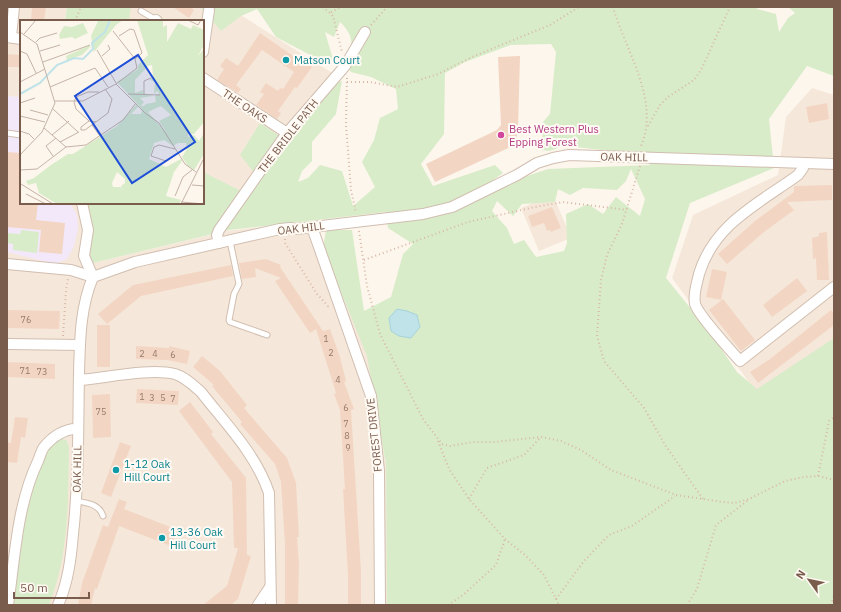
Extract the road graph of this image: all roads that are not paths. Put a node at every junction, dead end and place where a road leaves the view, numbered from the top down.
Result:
1 (14, 7) edge
2 (209, 10) dead end
3 (141, 11) dead end
4 (154, 20) edge
5 (365, 32) road end
6 (204, 37) edge
7 (13, 38) edge
8 (204, 79) edge
9 (7, 133) edge
10 (20, 134) edge
11 (287, 134) junction
12 (803, 163) junction
13 (834, 164) edge
14 (80, 204) edge
15 (312, 227) junction
16 (230, 241) junction
17 (219, 243) junction
18 (7, 264) edge
19 (93, 277) junction
20 (834, 287) edge
21 (267, 335) dead end
22 (7, 344) edge
23 (80, 346) junction
24 (79, 380) junction
25 (78, 429) junction
26 (76, 501) junction
27 (103, 516) dead end
28 (271, 585) junction
29 (8, 605) edge
30 (58, 605) edge
31 (258, 605) edge
32 (271, 605) edge
33 (380, 605) edge

1 - 7 street
2 - 6 street
3 - 4 lane
5 - 11 street, THE BRIDLE PATH
8 - 11 street, THE OAKS
9 - 10 lane
11 - 17 street, THE BRIDLE PATH
12 - 13 street, OAK HILL
12 - 15 street, OAK HILL
12 - 20 street
14 - 19 street
15 - 16 street, OAK HILL
15 - 33 street, FOREST DRIVE
16 - 17 street, OAK HILL
16 - 21 lane
17 - 19 street, OAK HILL
18 - 19 street
19 - 23 street, OAK HILL
22 - 23 street
23 - 24 street, OAK HILL
24 - 25 street, OAK HILL
24 - 28 street
25 - 26 street, OAK HILL
25 - 29 street
26 - 27 lane
26 - 30 street, OAK HILL
28 - 31 street
28 - 32 street

